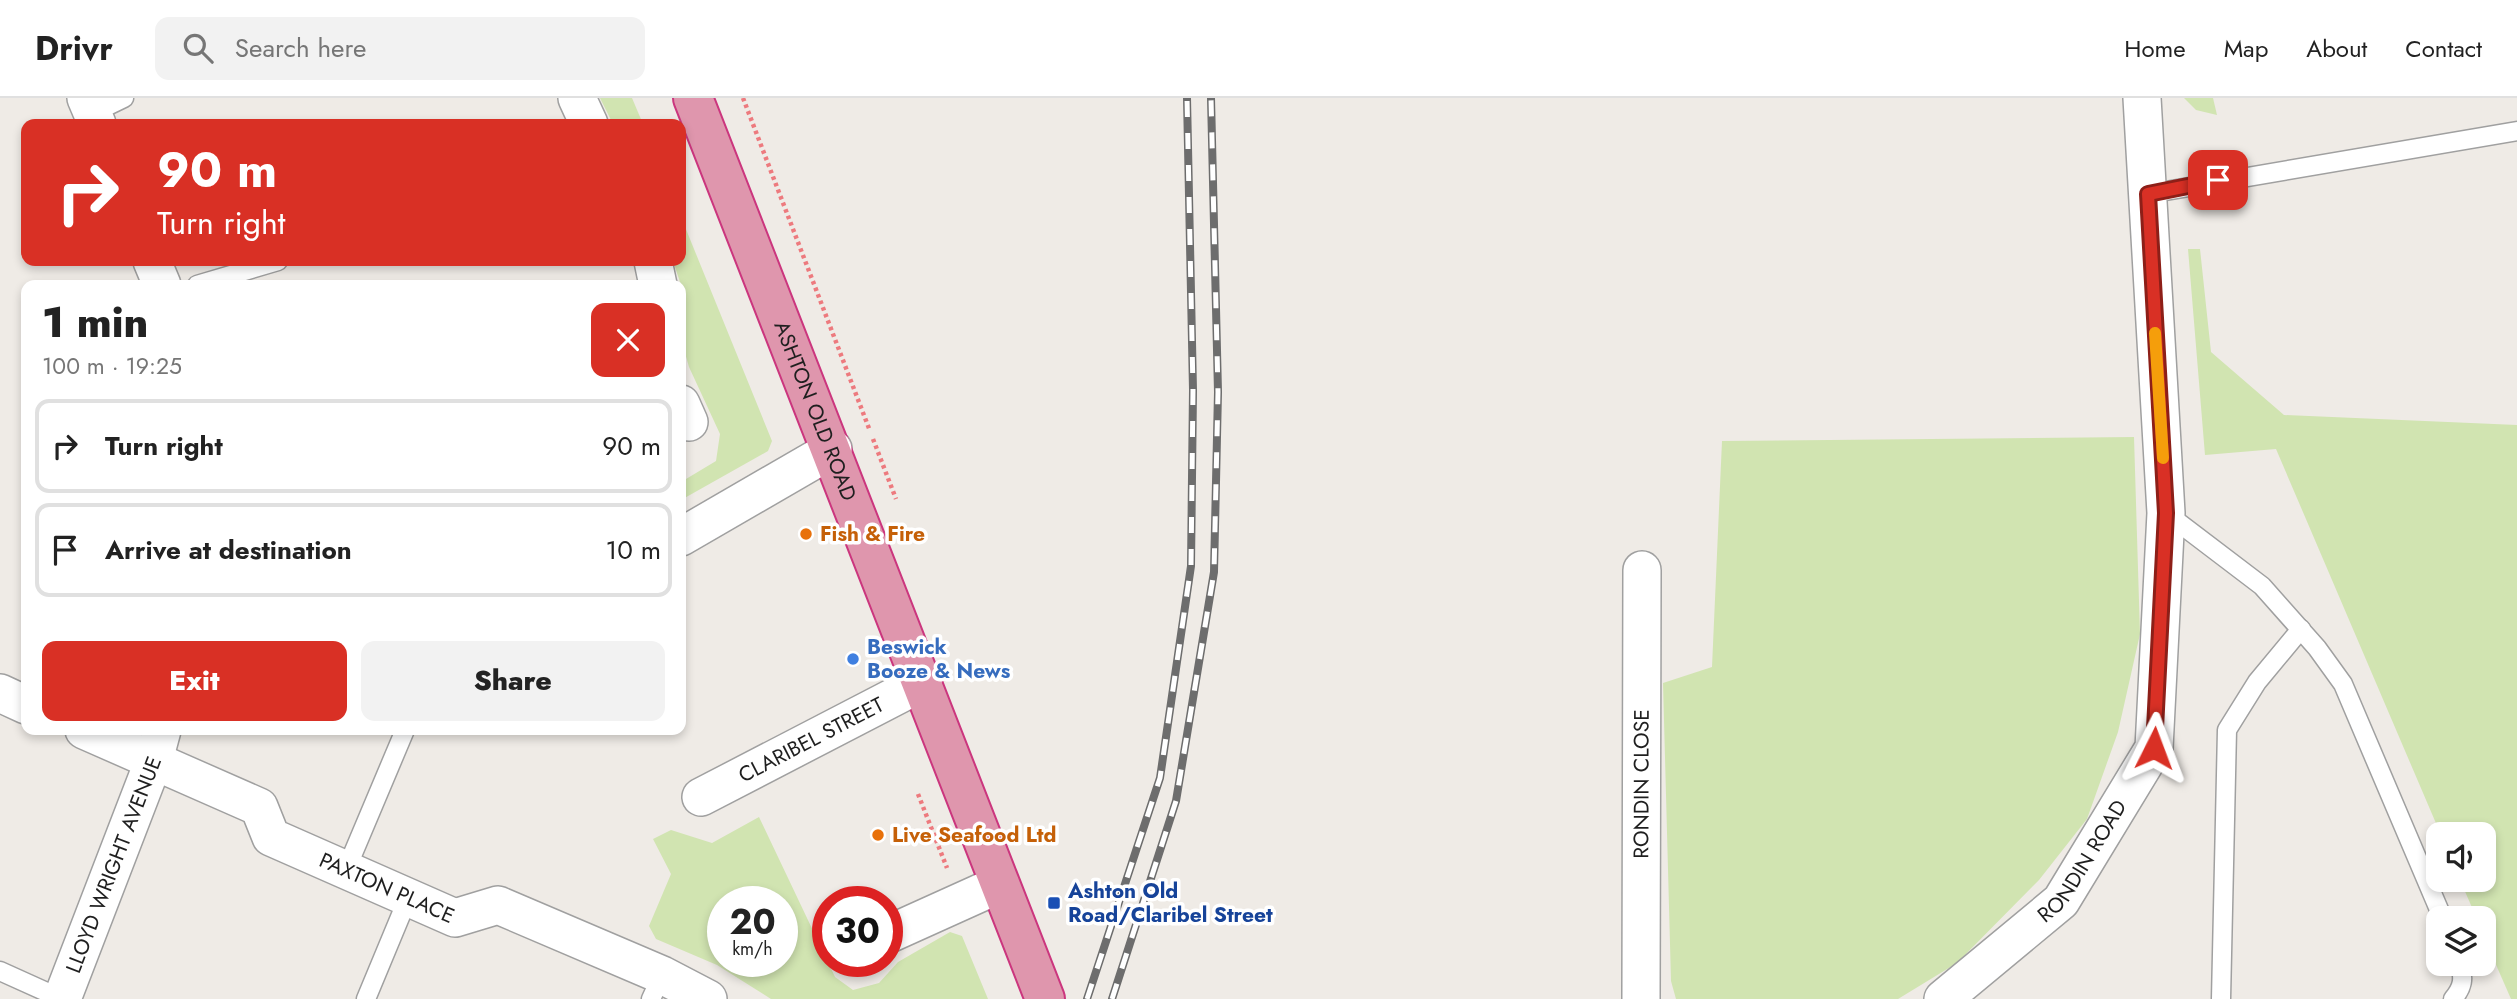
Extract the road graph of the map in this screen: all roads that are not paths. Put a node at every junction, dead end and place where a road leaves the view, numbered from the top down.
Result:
1 (577, 98) edge
2 (694, 98) edge
3 (2142, 98) edge
4 (587, 119) edge
5 (2517, 131) edge
6 (2148, 194) junction
7 (261, 266) edge
8 (214, 280) edge
9 (833, 449) junction
10 (2166, 513) junction
11 (686, 534) edge
12 (1642, 570) dead end
13 (2301, 629) junction
14 (923, 682) junction
15 (0, 694) edge
16 (21, 703) edge
17 (109, 735) edge
18 (403, 735) edge
19 (158, 745) edge
20 (701, 797) dead end
21 (346, 870) junction
22 (1000, 884) junction
23 (408, 898) junction
24 (2438, 906) edge
25 (903, 928) edge
26 (0, 971) edge
27 (2464, 976) edge
28 (656, 987) edge
29 (62, 999) edge
30 (366, 999) edge
31 (708, 999) edge
32 (1045, 999) edge
33 (1641, 999) edge
34 (1943, 999) edge
35 (2221, 999) edge
36 (2453, 999) edge

1 - 4 street
2 - 9 highway, ASHTON OLD ROAD
3 - 6 street, RONDIN ROAD
5 - 6 lane
6 - 10 street, RONDIN ROAD
7 - 8 lane
9 - 11 street
9 - 14 highway, ASHTON OLD ROAD
10 - 13 lane
10 - 34 street, RONDIN ROAD
12 - 33 street, RONDIN CLOSE
13 - 24 lane
13 - 35 lane
14 - 20 street, CLARIBEL STREET
14 - 22 highway, ASHTON OLD ROAD
15 - 16 street
17 - 19 street, PAXTON PLACE
18 - 21 lane
19 - 21 street, PAXTON PLACE
19 - 29 street, LLOYD WRIGHT AVENUE
21 - 23 street, PAXTON PLACE
22 - 25 street
22 - 32 highway, ASHTON OLD ROAD
23 - 28 street, PAXTON PLACE
23 - 30 lane
26 - 29 lane
27 - 36 lane
28 - 31 street, PAXTON PLACE

